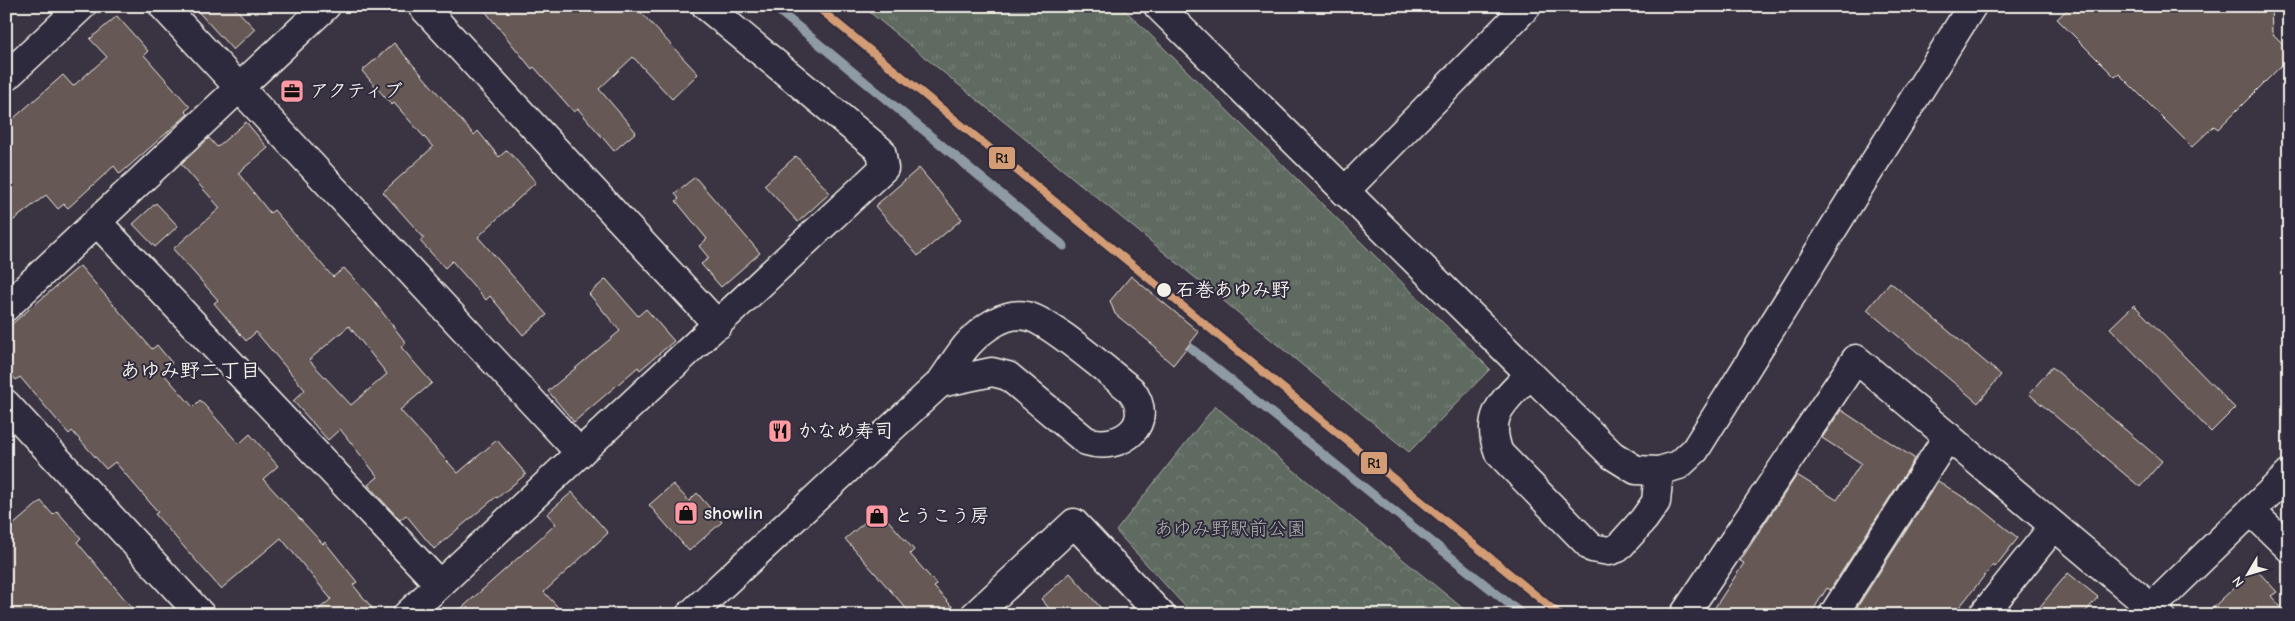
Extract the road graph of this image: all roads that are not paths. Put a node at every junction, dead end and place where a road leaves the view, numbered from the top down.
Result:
1 (82, 6) edge
2 (162, 6) edge
3 (326, 6) edge
4 (422, 6) edge
5 (706, 6) edge
6 (1158, 6) edge
7 (1527, 6) edge
8 (1972, 6) edge
9 (6, 77) edge
10 (238, 88) junction
11 (1344, 192) junction
12 (98, 223) junction
13 (6, 307) edge
14 (998, 321) junction
15 (718, 325) junction
16 (998, 372) junction
17 (1530, 374) junction
18 (940, 383) junction
19 (6, 404) edge
20 (1948, 436) junction
21 (580, 454) junction
22 (1659, 471) junction
23 (2289, 474) edge
24 (2252, 512) junction
25 (2054, 526) junction
26 (2289, 548) edge
27 (439, 584) junction
28 (2156, 611) edge
29 (202, 615) edge
30 (407, 615) edge
31 (690, 615) edge
32 (975, 615) edge
33 (1162, 615) edge
34 (1684, 615) edge
35 (1833, 615) edge
36 (1983, 615) edge

1 - 9 street
2 - 10 street
3 - 10 street
4 - 15 street
5 - 15 street
6 - 11 street
7 - 11 street
8 - 22 street
10 - 12 street
10 - 21 street
11 - 17 street
12 - 13 street
12 - 27 street
14 - 16 street
14 - 16 street
14 - 18 street
15 - 21 street
16 - 18 street
17 - 22 street
17 - 22 street
18 - 31 street
19 - 29 street
20 - 25 street
20 - 34 street
20 - 35 street
21 - 27 street
23 - 24 street
24 - 26 street
24 - 28 street
25 - 28 street
25 - 36 street
27 - 30 street
32 - 33 street

